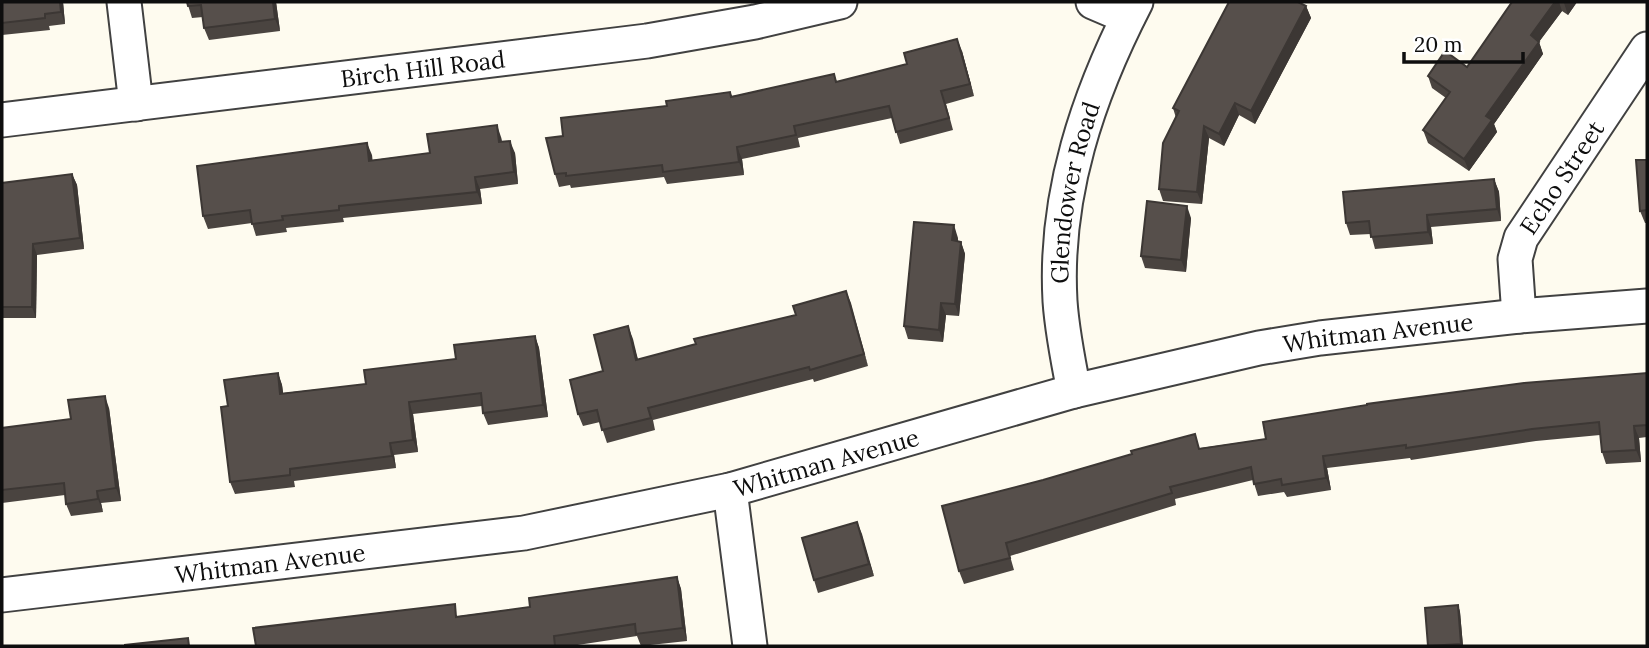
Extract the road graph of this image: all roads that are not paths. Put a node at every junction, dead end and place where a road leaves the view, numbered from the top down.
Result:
1 (124, 2) edge
2 (840, 2) edge
3 (1093, 2) edge
4 (1132, 9) edge
5 (1647, 49) edge
6 (136, 104) junction
7 (2, 120) edge
8 (1647, 306) edge
9 (1519, 316) junction
10 (1074, 391) junction
11 (730, 490) junction
12 (2, 595) edge
13 (750, 646) edge

1 - 6 street
2 - 6 street, Birch Hill Road
3 - 4 street
4 - 10 street, Glendower Road
5 - 9 street, Echo Street
6 - 7 street, Birch Hill Road
8 - 9 street, Whitman Avenue
9 - 10 street, Whitman Avenue
10 - 11 street, Whitman Avenue
11 - 12 street, Whitman Avenue
11 - 13 street

